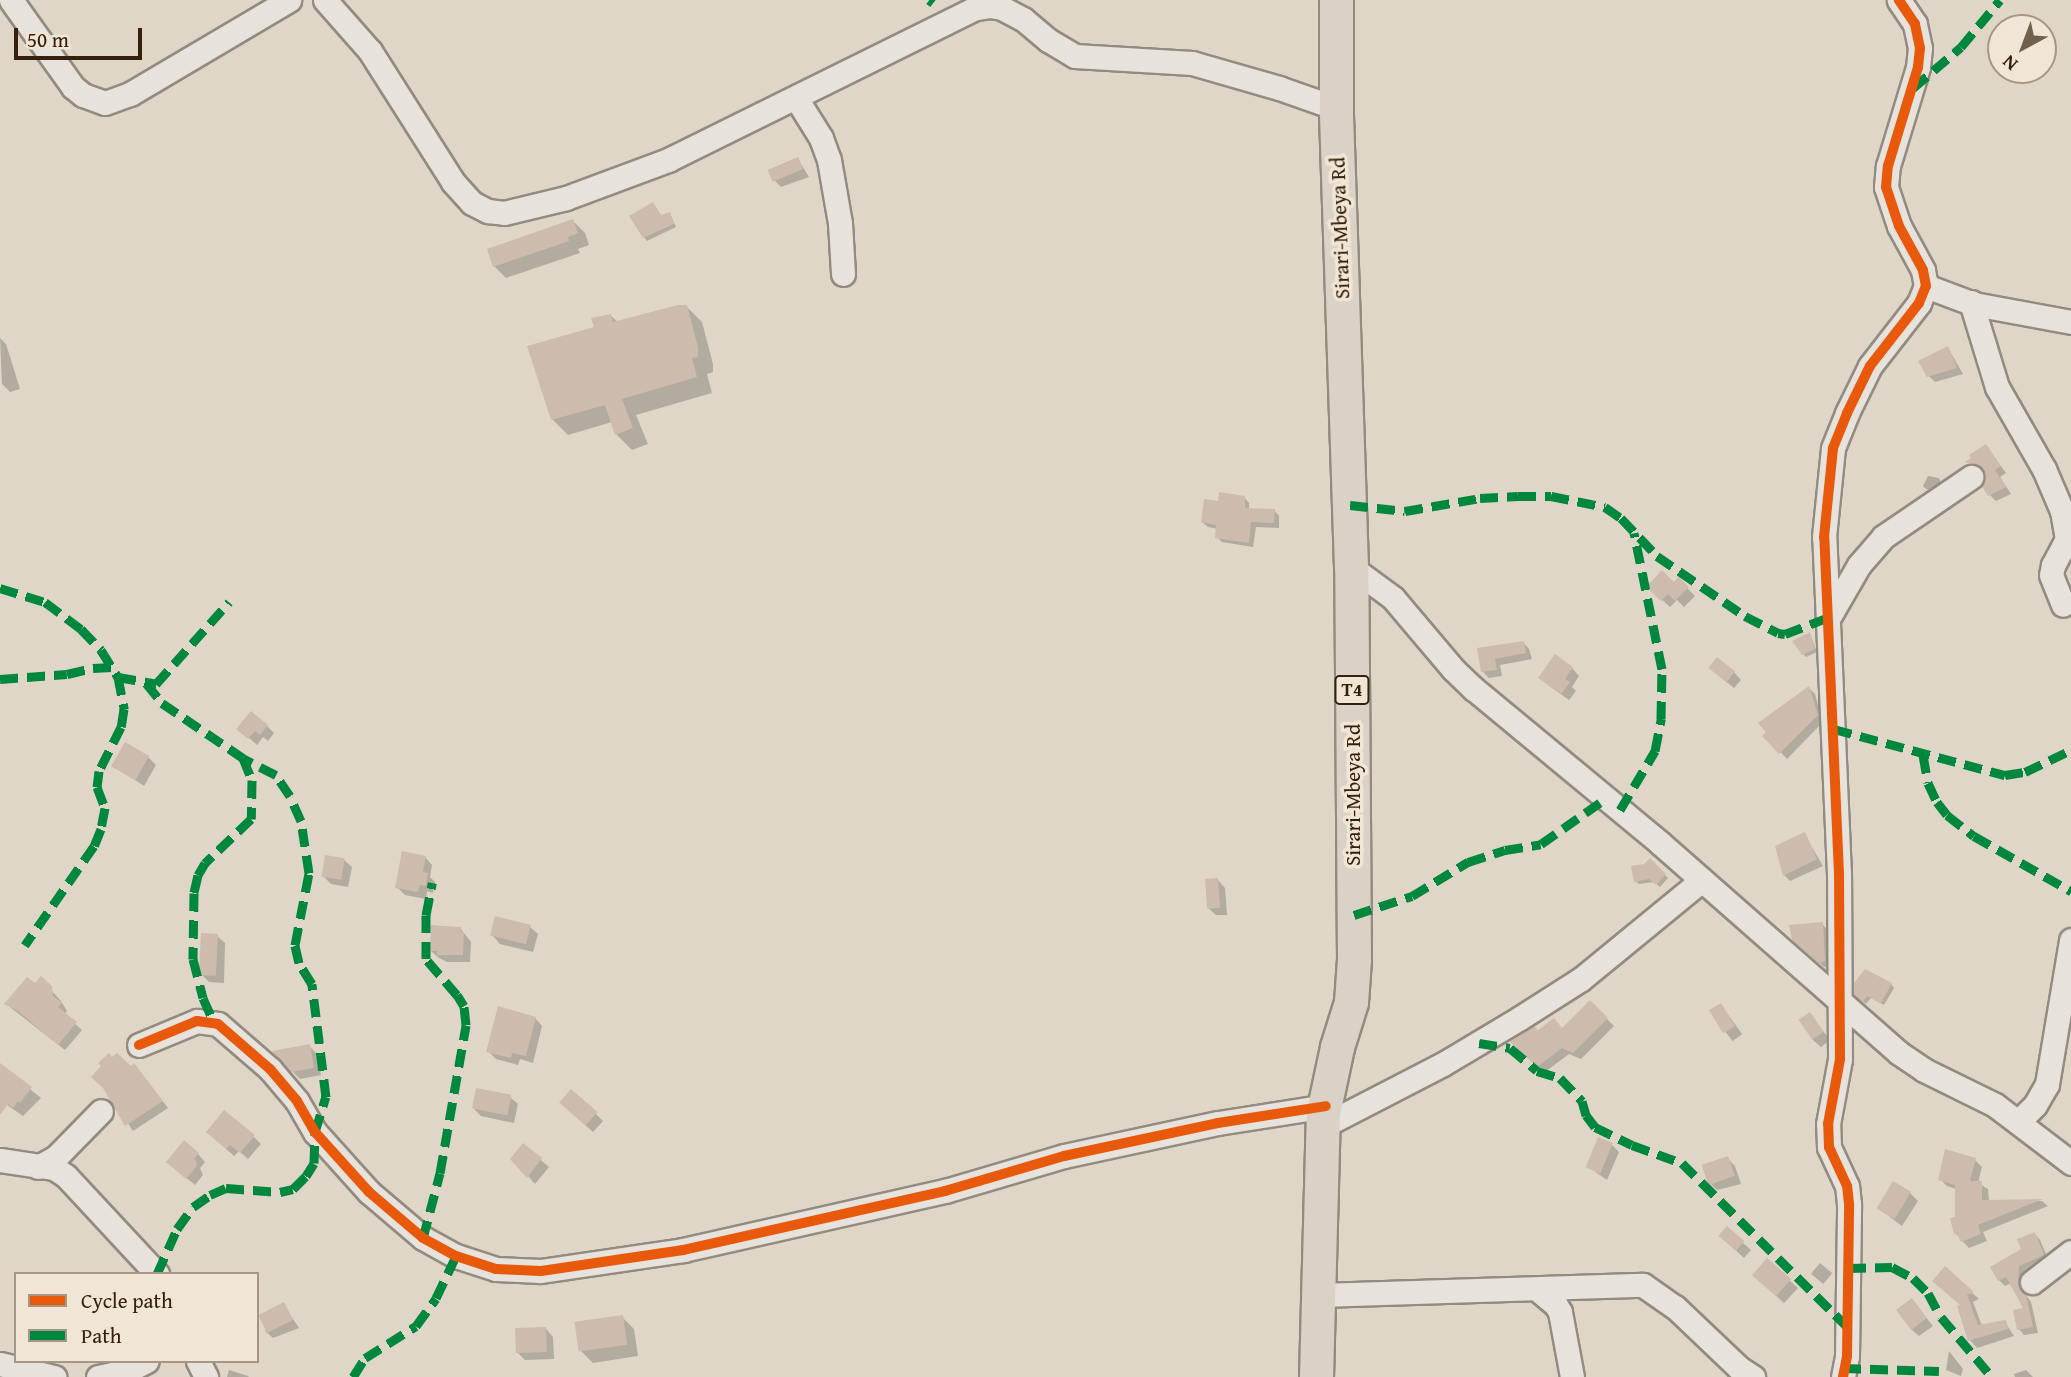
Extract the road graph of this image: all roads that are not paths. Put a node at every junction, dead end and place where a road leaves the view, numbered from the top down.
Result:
1 (11, 0) edge
2 (289, 0) edge
3 (325, 0) edge
4 (1336, 0) edge
5 (1877, 0) edge
6 (1900, 2) edge
7 (796, 97) junction
8 (1336, 108) junction
9 (842, 274) dead end
10 (1926, 286) junction
11 (1971, 303) junction
12 (2071, 323) edge
13 (1971, 477) dead end
14 (1351, 567) junction
15 (2063, 605) dead end
16 (1829, 617) junction
17 (1702, 880) junction
18 (2071, 940) edge
19 (1839, 1003) junction
20 (139, 1045) dead end
21 (101, 1111) dead end
22 (1324, 1116) junction
23 (2018, 1122) junction
24 (0, 1160) edge
25 (2071, 1163) edge
26 (38, 1167) junction
27 (2071, 1252) edge
28 (154, 1272) edge
29 (2032, 1282) dead end
30 (1538, 1290) junction
31 (1320, 1295) junction
32 (143, 1363) edge
33 (0, 1364) edge
34 (1845, 1367) edge
35 (54, 1377) edge
36 (98, 1377) edge
37 (1317, 1377) edge
38 (1572, 1377) edge
39 (1753, 1377) edge
40 (1826, 1377) edge

1 - 2 street
3 - 7 street
4 - 8 highway, Sirari-Mbeya Rd / T4
5 - 6 street
6 - 10 street
7 - 8 street
7 - 9 street
8 - 14 highway, Sirari-Mbeya Rd / T4
10 - 11 street
10 - 16 street
11 - 12 street
11 - 15 street
13 - 16 street
14 - 17 street
14 - 22 highway, Sirari-Mbeya Rd / T4
16 - 19 street
17 - 19 street
17 - 22 street
18 - 23 street
19 - 23 street
19 - 34 street
20 - 22 street
21 - 26 street
22 - 31 highway, Sirari-Mbeya Rd / T4
23 - 25 street
24 - 26 street
26 - 28 street
27 - 29 street
30 - 31 street
30 - 38 street
30 - 39 street
31 - 37 highway, Sirari-Mbeya Rd / T4
32 - 36 street
33 - 35 street
34 - 40 street

